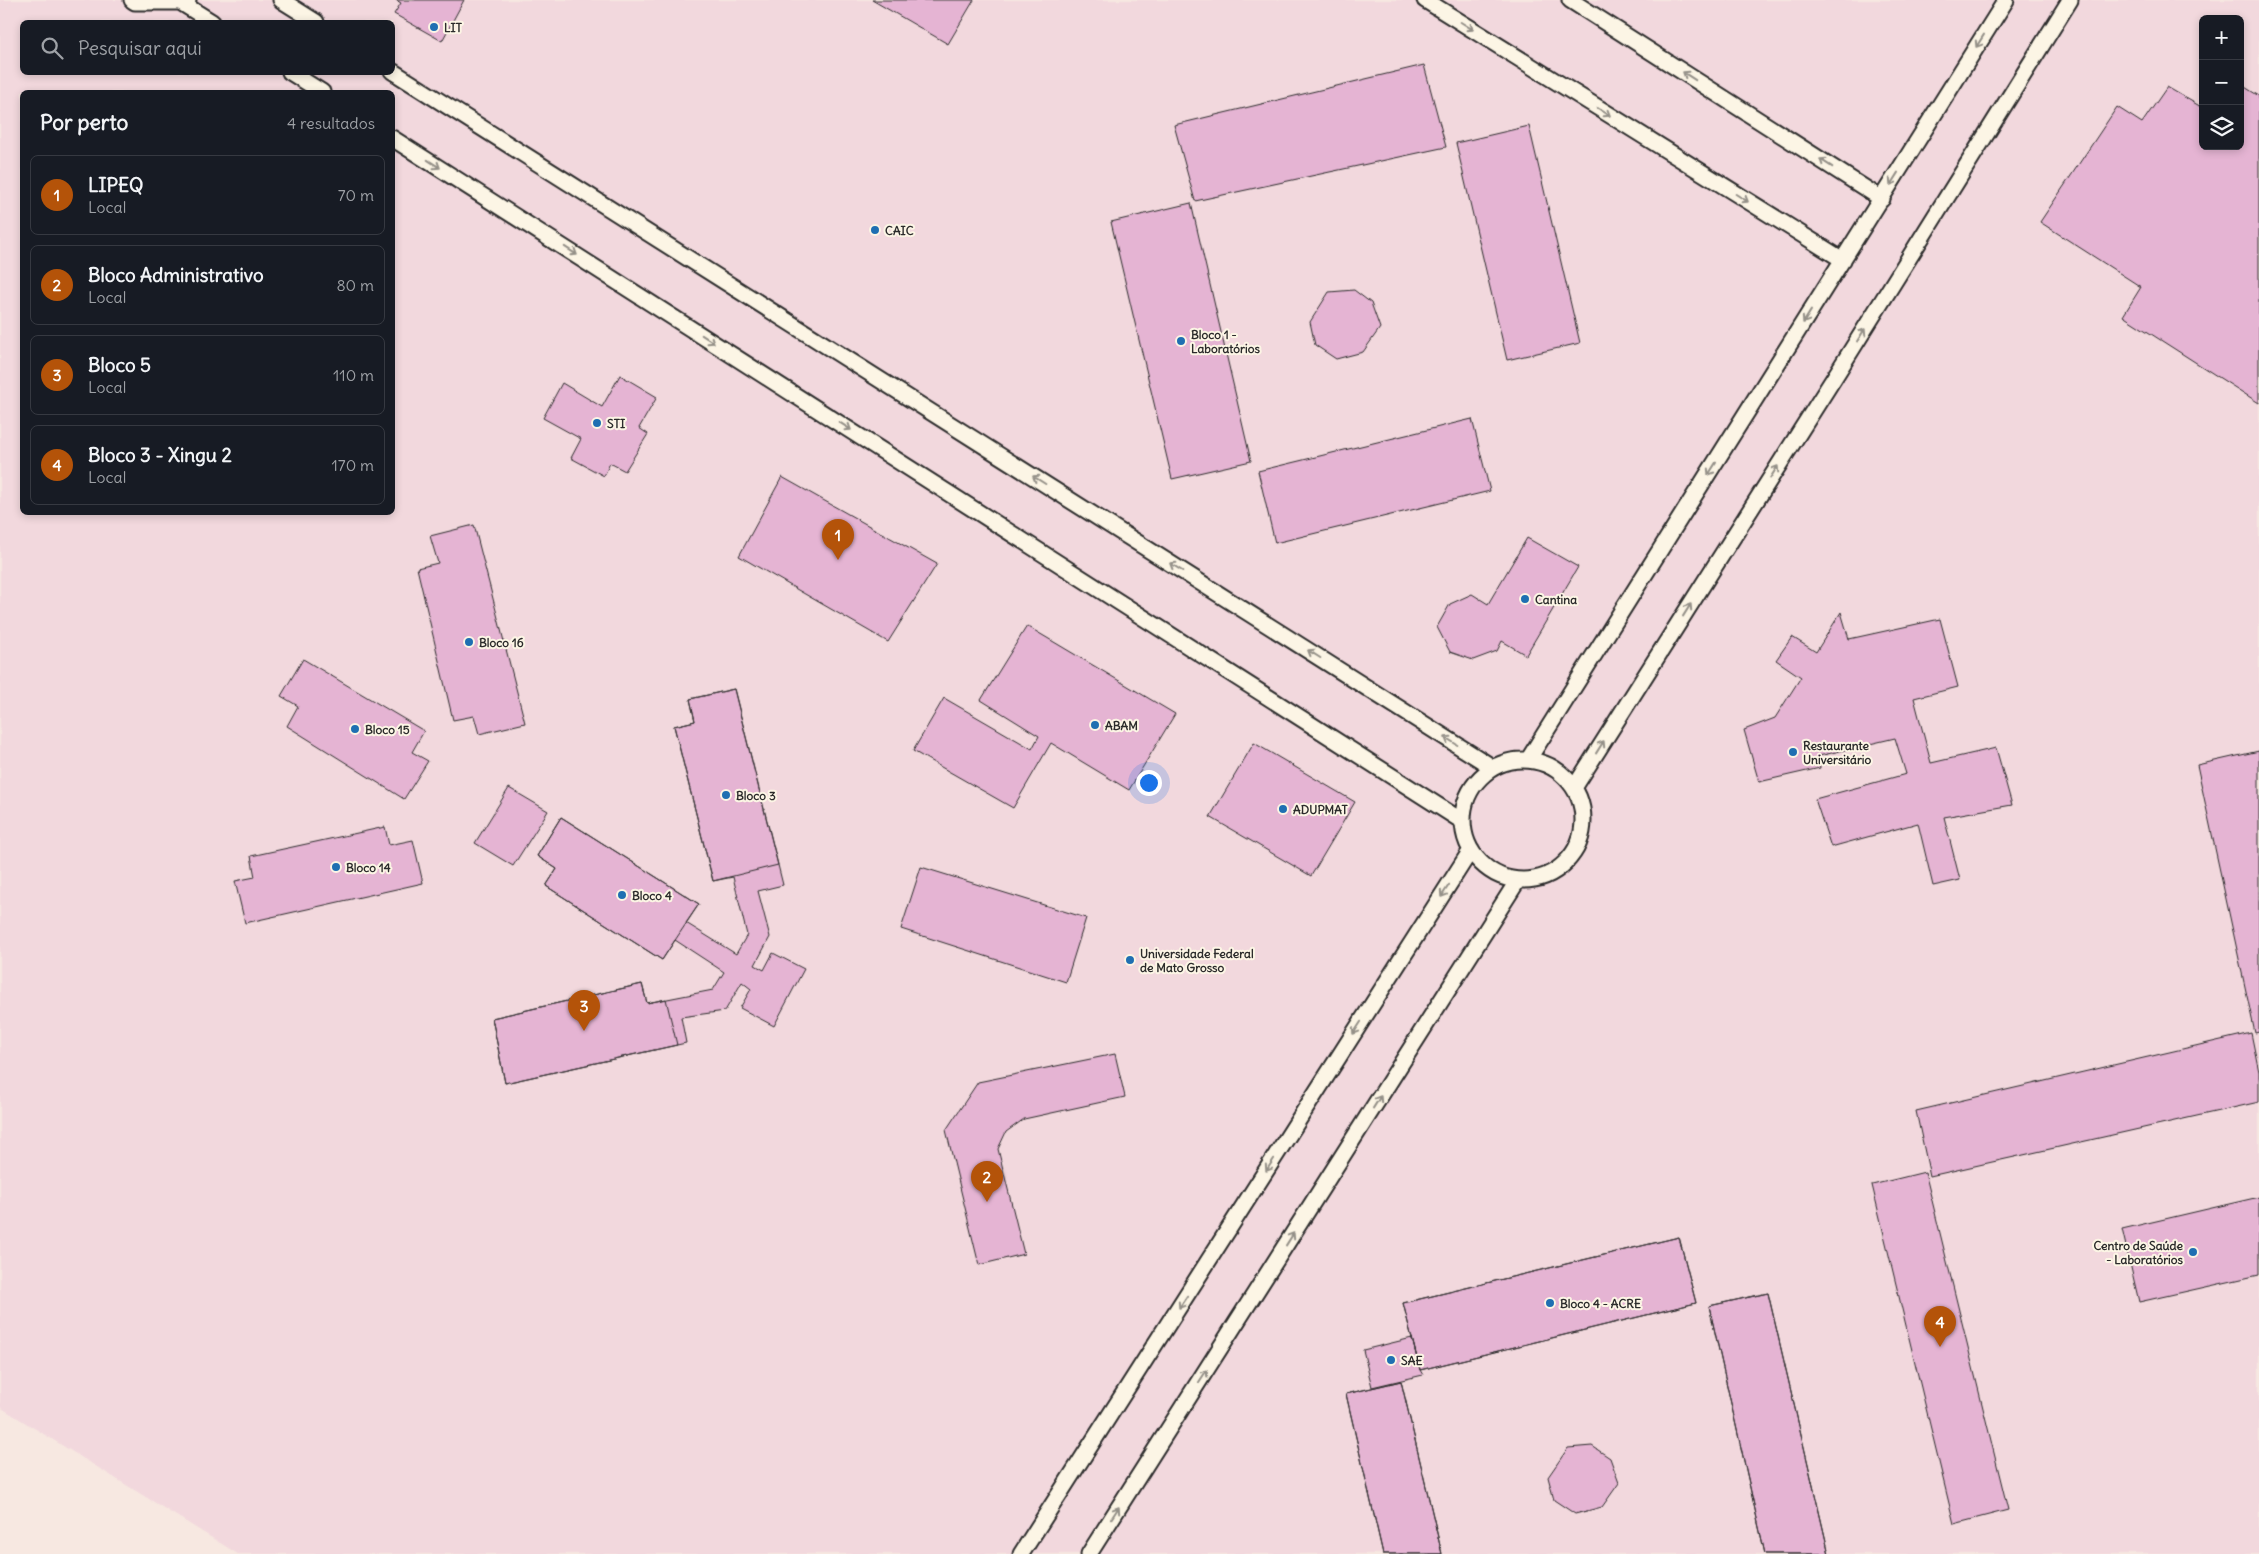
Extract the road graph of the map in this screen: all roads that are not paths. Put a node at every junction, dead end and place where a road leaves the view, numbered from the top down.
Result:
1 (132, 0) edge
2 (281, 0) edge
3 (1425, 0) edge
4 (1570, 0) edge
5 (2006, 0) edge
6 (2070, 0) edge
7 (183, 1) edge
8 (209, 20) edge
9 (313, 20) edge
10 (395, 73) edge
11 (295, 75) edge
12 (319, 90) edge
13 (395, 140) edge
14 (1882, 199) junction
15 (1843, 260) junction
16 (1528, 760) junction
17 (1492, 768) junction
18 (1574, 788) junction
19 (1462, 821) junction
20 (1471, 850) junction
21 (1518, 880) junction
22 (1021, 1554) edge
23 (1089, 1554) edge

1 - 7 lane
2 - 9 lane
3 -> 15 lane
14 -> 4 lane
5 -> 14 lane
18 -> 6 lane
7 - 8 lane
17 -> 10 lane
11 - 12 lane
13 -> 19 lane
14 - 15 lane
15 -> 16 lane
16 - 17 lane
16 - 18 lane
17 - 19 lane
18 - 21 lane
19 - 20 lane
20 - 21 lane
20 -> 22 lane
23 -> 21 lane

